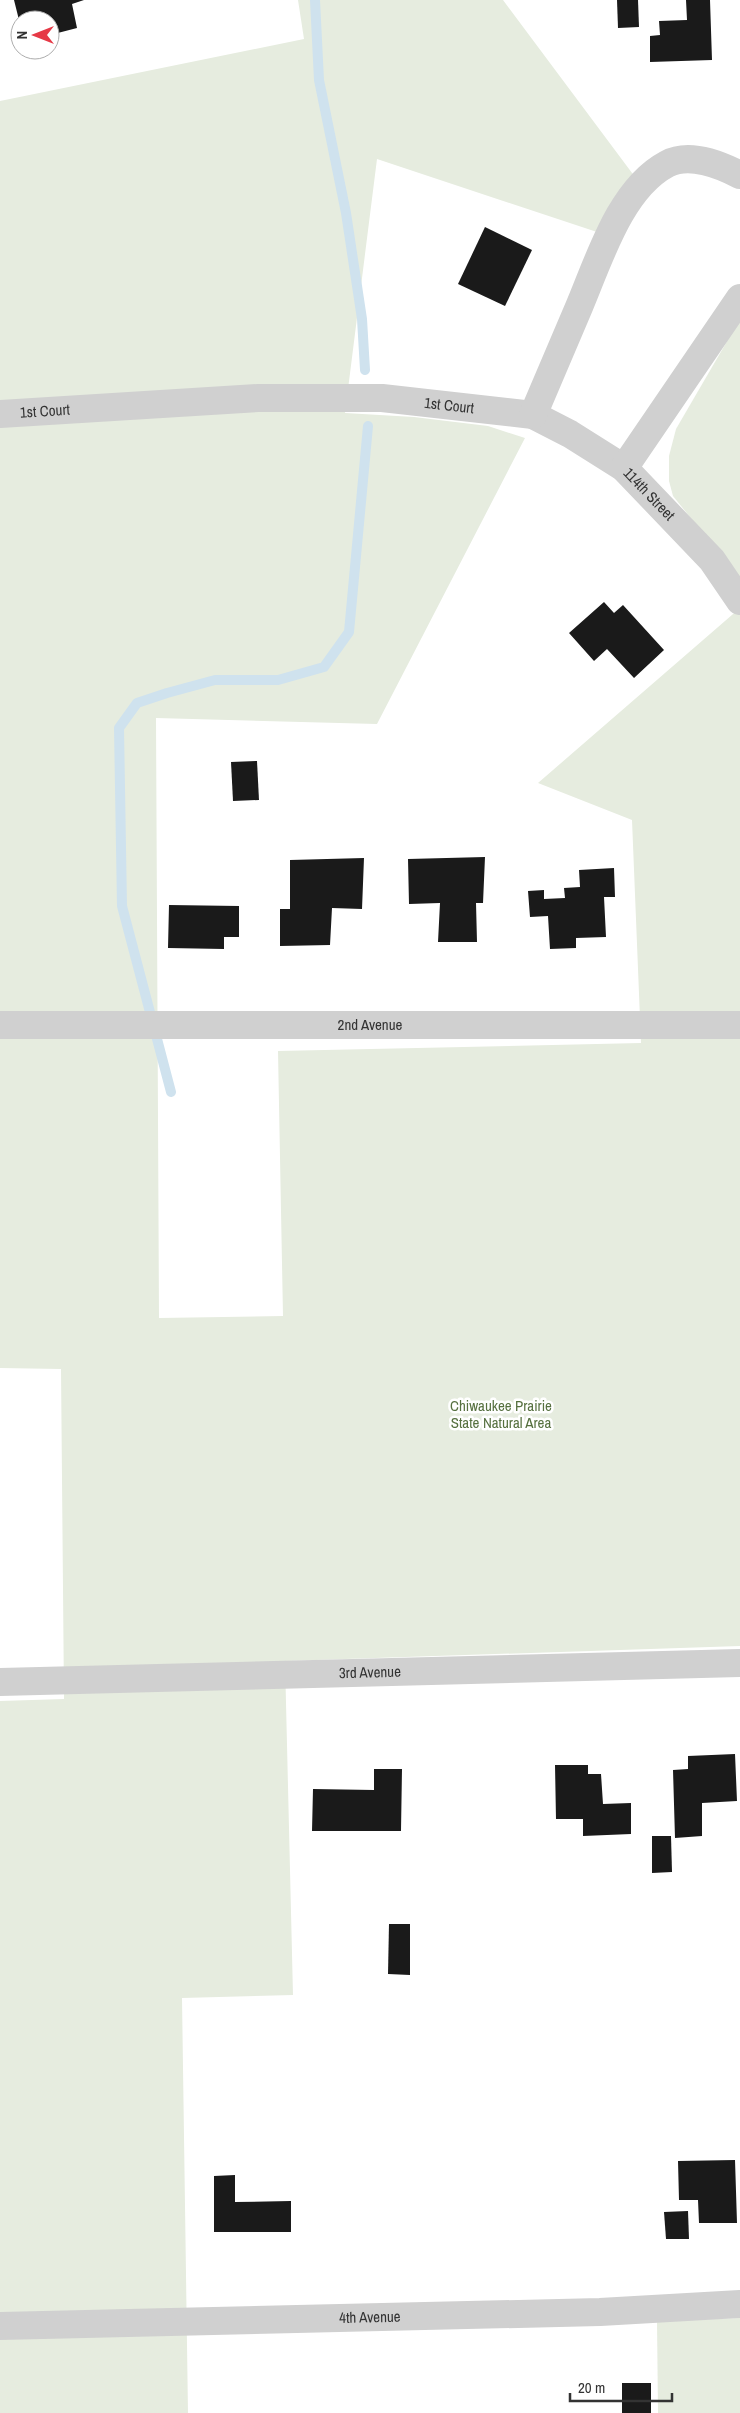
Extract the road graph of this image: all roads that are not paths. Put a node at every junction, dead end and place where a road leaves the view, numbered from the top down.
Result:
1 (740, 175) edge
2 (740, 298) edge
3 (0, 414) edge
4 (533, 415) junction
5 (624, 468) junction
6 (740, 601) edge
7 (0, 1025) edge
8 (740, 1025) edge
9 (740, 1664) edge
10 (0, 1682) edge
11 (740, 2304) edge
12 (0, 2326) edge

1 - 4 street
2 - 5 street
3 - 4 street, 1st Court
4 - 5 street, 114th Street
5 - 6 street, 114th Street
7 - 8 street, 2nd Avenue
9 - 10 street, 3rd Avenue
11 - 12 street, 4th Avenue

